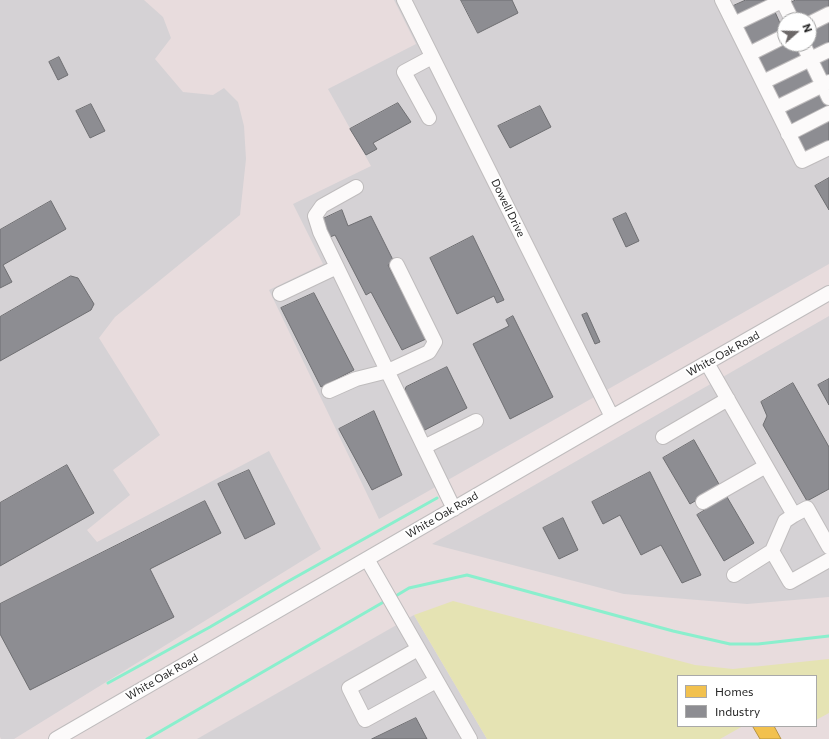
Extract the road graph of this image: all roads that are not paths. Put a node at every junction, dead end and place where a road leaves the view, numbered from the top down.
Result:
1 (404, 0) edge
2 (783, 0) edge
3 (725, 1) edge
4 (788, 12) edge
5 (829, 14) edge
6 (817, 20) edge
7 (734, 24) junction
8 (777, 40) edge
9 (829, 50) edge
10 (807, 52) edge
11 (749, 54) junction
12 (432, 57) junction
13 (810, 59) junction
14 (763, 82) junction
15 (826, 83) edge
16 (829, 98) edge
17 (776, 108) junction
18 (829, 113) edge
19 (429, 118) dead end
20 (788, 134) junction
21 (829, 148) edge
22 (356, 187) dead end
23 (397, 265) dead end
24 (337, 267) junction
25 (829, 293) edge
26 (280, 294) dead end
27 (707, 363) junction
28 (388, 371) junction
29 (329, 391) dead end
30 (728, 399) junction
31 (612, 417) junction
32 (476, 421) dead end
33 (663, 437) dead end
34 (424, 447) junction
35 (766, 466) junction
36 (703, 502) dead end
37 (454, 509) junction
38 (794, 516) junction
39 (829, 547) edge
40 (772, 551) junction
41 (367, 559) junction
42 (829, 560) edge
43 (734, 575) dead end
44 (418, 648) junction
45 (436, 680) junction
46 (56, 739) edge
47 (470, 739) edge

1 - 12 street, Dowell Drive
2 - 4 street
2 - 7 street
3 - 7 street
5 - 6 street
7 - 11 street
8 - 11 street
9 - 13 street
10 - 13 street
11 - 14 street
12 - 19 street
12 - 31 street, Dowell Drive
13 - 14 street
13 - 15 street
14 - 17 street
15 - 16 street
15 - 17 street
17 - 20 street
18 - 20 street
20 - 21 street
22 - 24 street
23 - 28 street
24 - 26 street
24 - 28 street
25 - 27 street, White Oak Road
27 - 30 street
27 - 31 street, White Oak Road
28 - 29 street
28 - 34 street
30 - 33 street
30 - 35 street
31 - 37 street, White Oak Road
32 - 34 street
34 - 37 street
35 - 36 street
35 - 38 street
37 - 41 street, White Oak Road
38 - 39 street
38 - 40 street
40 - 42 street
40 - 43 street
41 - 44 street
41 - 46 street, White Oak Road
44 - 45 street
44 - 45 street
45 - 47 street

